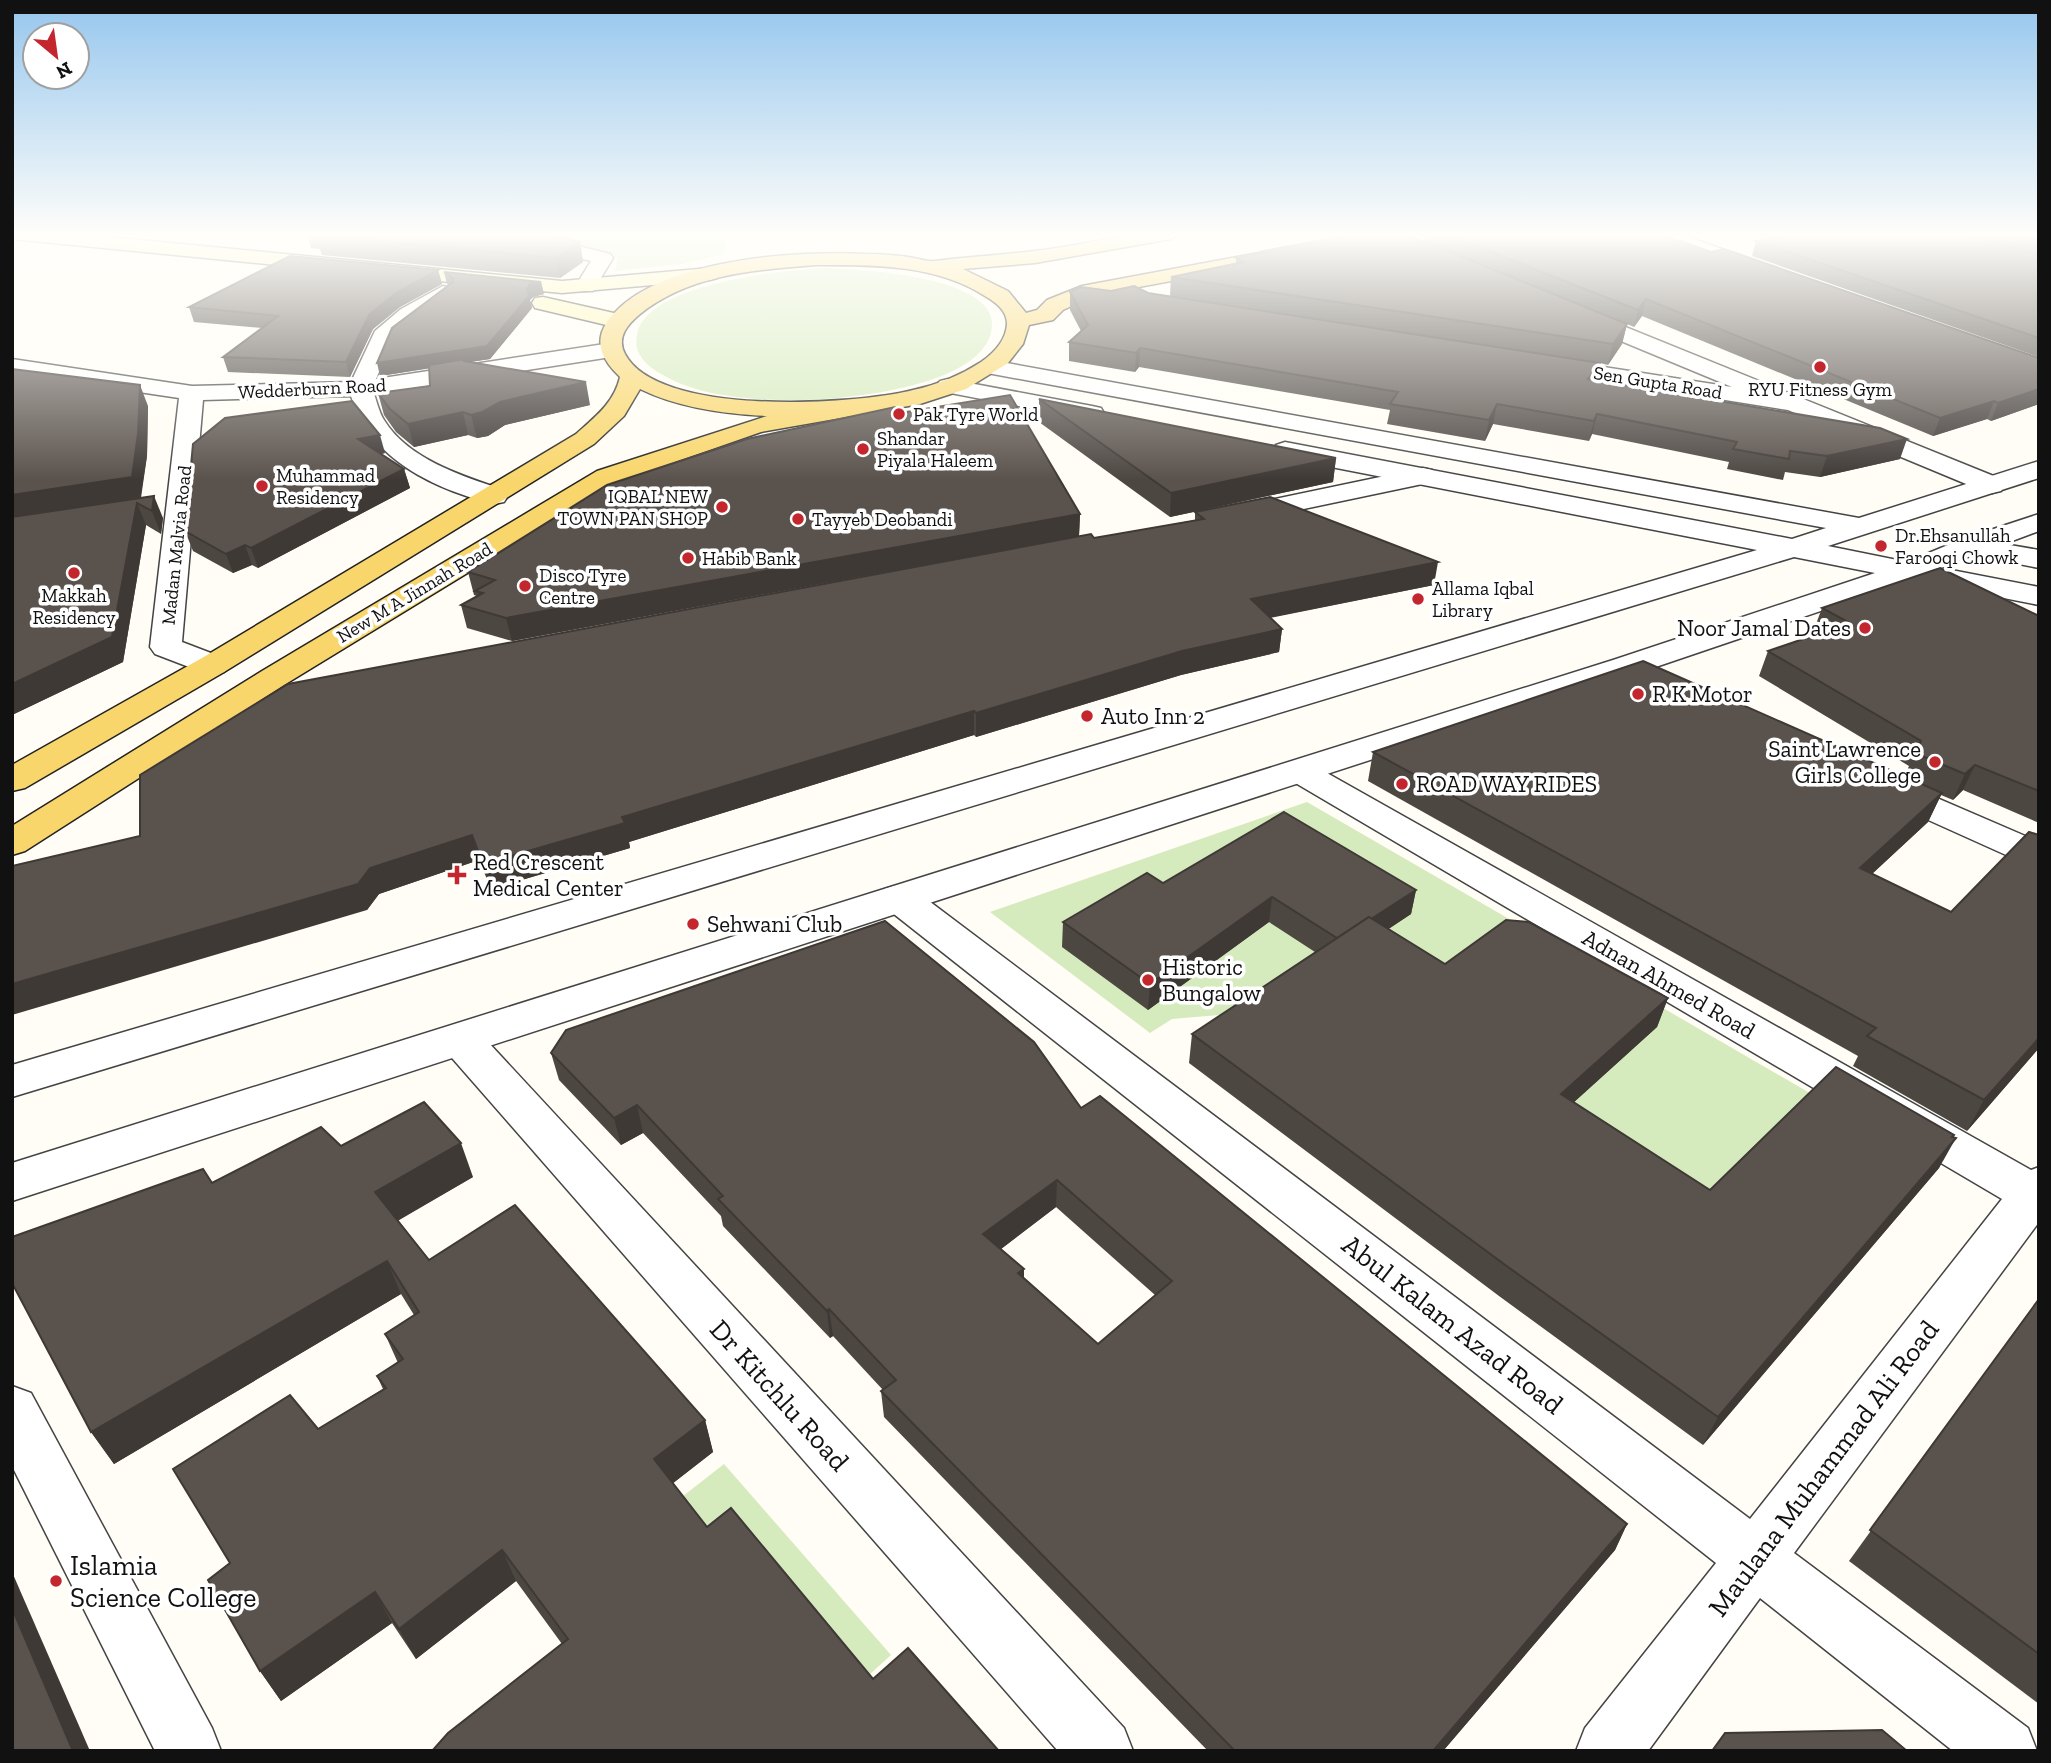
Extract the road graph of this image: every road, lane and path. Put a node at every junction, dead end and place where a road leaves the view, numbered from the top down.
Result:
1 (407, 315) edge
2 (594, 315) edge
3 (625, 315) edge
4 (1016, 315) edge
5 (1044, 315) edge
6 (1578, 315) edge
7 (619, 321) junction
8 (1019, 321) junction
9 (611, 350) junction
10 (1530, 362) edge
11 (12, 366) edge
12 (990, 366) junction
13 (632, 375) junction
14 (948, 386) junction
15 (360, 389) junction
16 (192, 393) junction
17 (1790, 403) junction
18 (847, 408) junction
19 (1122, 419) edge
20 (585, 439) junction
21 (1259, 445) edge
22 (2039, 469) edge
23 (1423, 476) junction
24 (606, 477) junction
25 (1992, 485) junction
26 (494, 496) junction
27 (1204, 521) edge
28 (2039, 522) edge
29 (1862, 527) junction
30 (1970, 546) junction
31 (1794, 548) junction
32 (2039, 559) edge
33 (1907, 572) junction
34 (2039, 596) edge
35 (213, 666) junction
36 (1624, 667) junction
37 (274, 678) junction
38 (1662, 685) edge
39 (309, 686) edge
40 (1299, 771) junction
41 (1863, 776) edge
42 (12, 780) edge
43 (12, 843) edge
44 (2039, 856) edge
45 (899, 898) junction
46 (460, 1039) junction
47 (12, 1081) edge
48 (12, 1182) edge
49 (2037, 1193) edge
50 (12, 1410) edge
51 (1755, 1557) junction
52 (188, 1751) edge
53 (1101, 1751) edge
54 (1608, 1751) edge
55 (2005, 1751) edge

1 - 15 street
2 - 7 main road
3 - 7 main road
4 - 8 main road
5 - 8 main road
6 - 17 street
7 - 9 main road
8 - 12 main road
9 - 13 main road
9 - 15 street, Wedderburn Road
10 - 17 street, Sen Gupta Road
11 - 16 street, Wedderburn Road
12 - 14 main road
12 - 29 street
13 - 18 main road
13 - 20 main road, New M A Jinnah Road
14 - 18 main road
14 - 19 street
15 - 16 street, Wedderburn Road
15 - 26 street
16 - 35 street, Madan Malvia Road
17 - 25 street
18 - 24 main road, New M A Jinnah Road
20 - 24 main road
20 - 26 main road, New M A Jinnah Road
21 - 23 street
22 - 25 street
23 - 27 street
23 - 31 street
24 - 37 main road, New M A Jinnah Road
25 - 29 street
26 - 35 main road, New M A Jinnah Road
28 - 30 street
29 - 30 street
29 - 31 street
30 - 32 street
30 - 33 street
31 - 33 street
31 - 47 street
33 - 34 street
33 - 36 street
35 - 42 main road, New M A Jinnah Road
36 - 38 street
36 - 40 street
37 - 39 street
37 - 43 main road, New M A Jinnah Road
40 - 45 street
40 - 49 street, Adnan Ahmed Road
41 - 44 street
45 - 46 street
45 - 51 street, Abul Kalam Azad Road
46 - 48 street
46 - 53 street, Dr Kitchlu Road
49 - 51 street, Maulana Muhammad Ali Road
50 - 52 street
51 - 54 street, Maulana Muhammad Ali Road
51 - 55 street, Abul Kalam Azad Road

